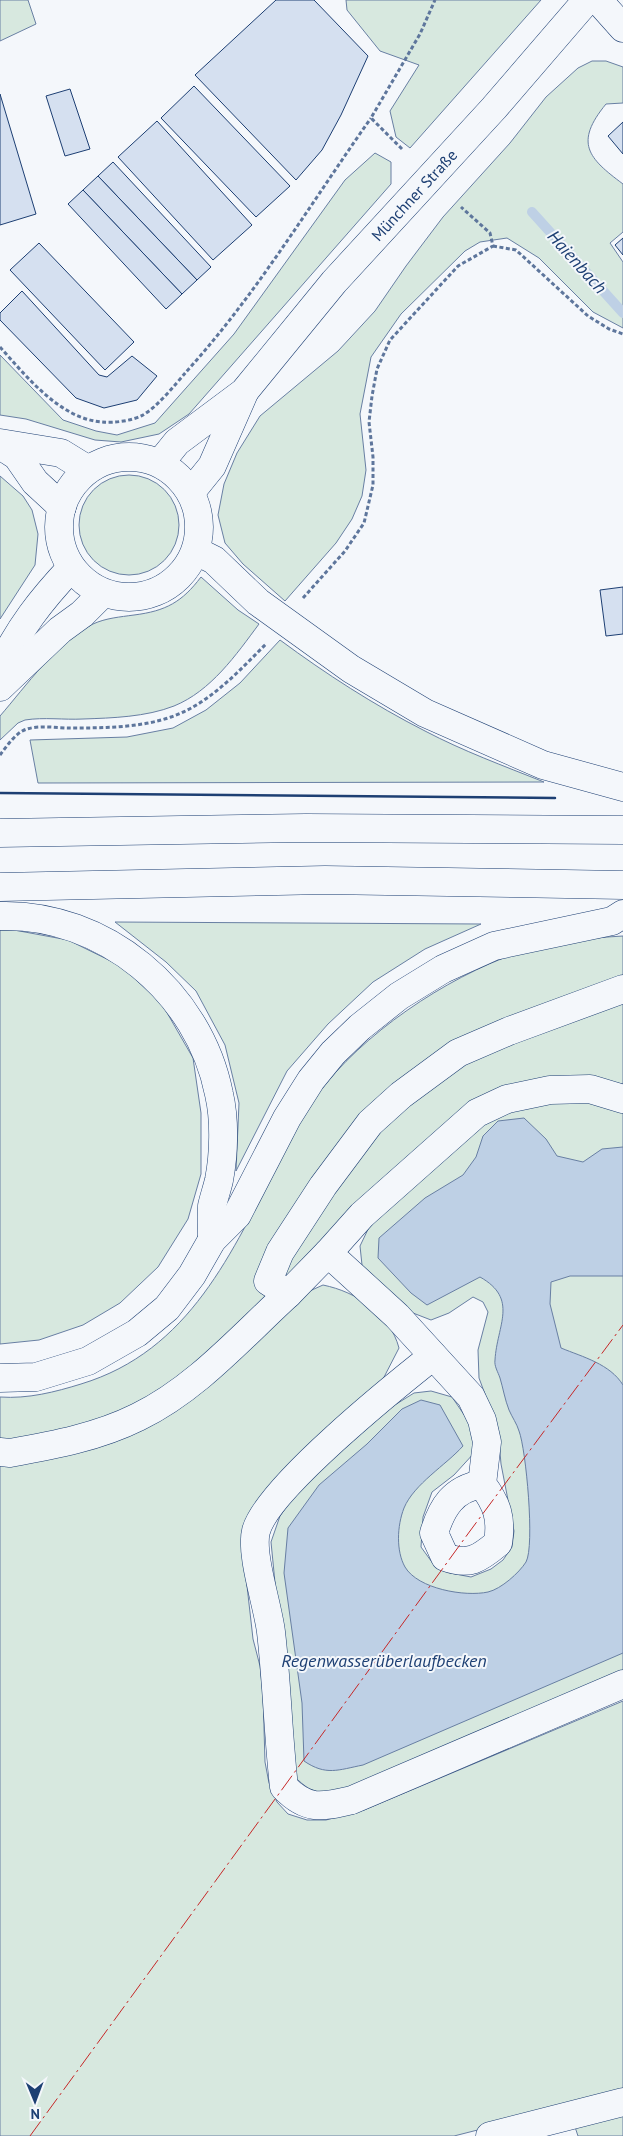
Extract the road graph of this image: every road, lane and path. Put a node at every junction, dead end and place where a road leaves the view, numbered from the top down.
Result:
1 (435, 0) edge
2 (587, 0) edge
3 (598, 0) edge
4 (623, 28) edge
5 (371, 118) junction
6 (402, 149) dead end
7 (461, 207) dead end
8 (493, 246) junction
9 (623, 334) edge
10 (0, 347) edge
11 (244, 392) junction
12 (0, 444) edge
13 (160, 463) junction
14 (87, 468) junction
15 (191, 492) junction
16 (62, 507) junction
17 (196, 551) junction
18 (71, 568) junction
19 (103, 593) junction
20 (303, 598) dead end
21 (266, 643) dead end
22 (0, 668) edge
23 (0, 687) edge
24 (0, 755) edge
25 (623, 787) edge
26 (623, 830) edge
27 (0, 833) edge
28 (623, 885) edge
29 (0, 887) edge
30 (623, 914) edge
31 (0, 916) edge
32 (623, 989) edge
33 (623, 1099) edge
34 (212, 1240) junction
35 (328, 1253) junction
36 (288, 1294) junction
37 (433, 1356) junction
38 (0, 1378) edge
39 (0, 1452) edge
40 (482, 1484) dead end
41 (623, 1684) edge
42 (623, 2102) edge
43 (490, 2136) edge

1 - 5 path
2 - 11 main road, Münchner Straße
3 - 4 main road
5 - 6 path
5 - 10 path
7 - 8 path
8 - 9 path
8 - 20 path
11 - 13 main road, Münchner Straße
11 - 15 main road, Münchner Straße
12 - 14 main road
12 - 16 main road
13 - 14 main road
13 - 15 main road
14 - 16 main road
15 - 17 main road
16 - 18 main road
17 - 19 main road
17 - 25 main road
18 - 19 main road
18 - 22 main road
19 - 23 main road
21 - 24 path
26 - 27 main road
28 - 29 main road
30 - 34 main road
31 - 34 main road
32 - 36 main road
33 - 35 main road
34 - 38 main road
35 - 36 main road
35 - 37 main road
36 - 39 main road
37 - 40 main road
37 - 41 main road
42 - 43 main road

